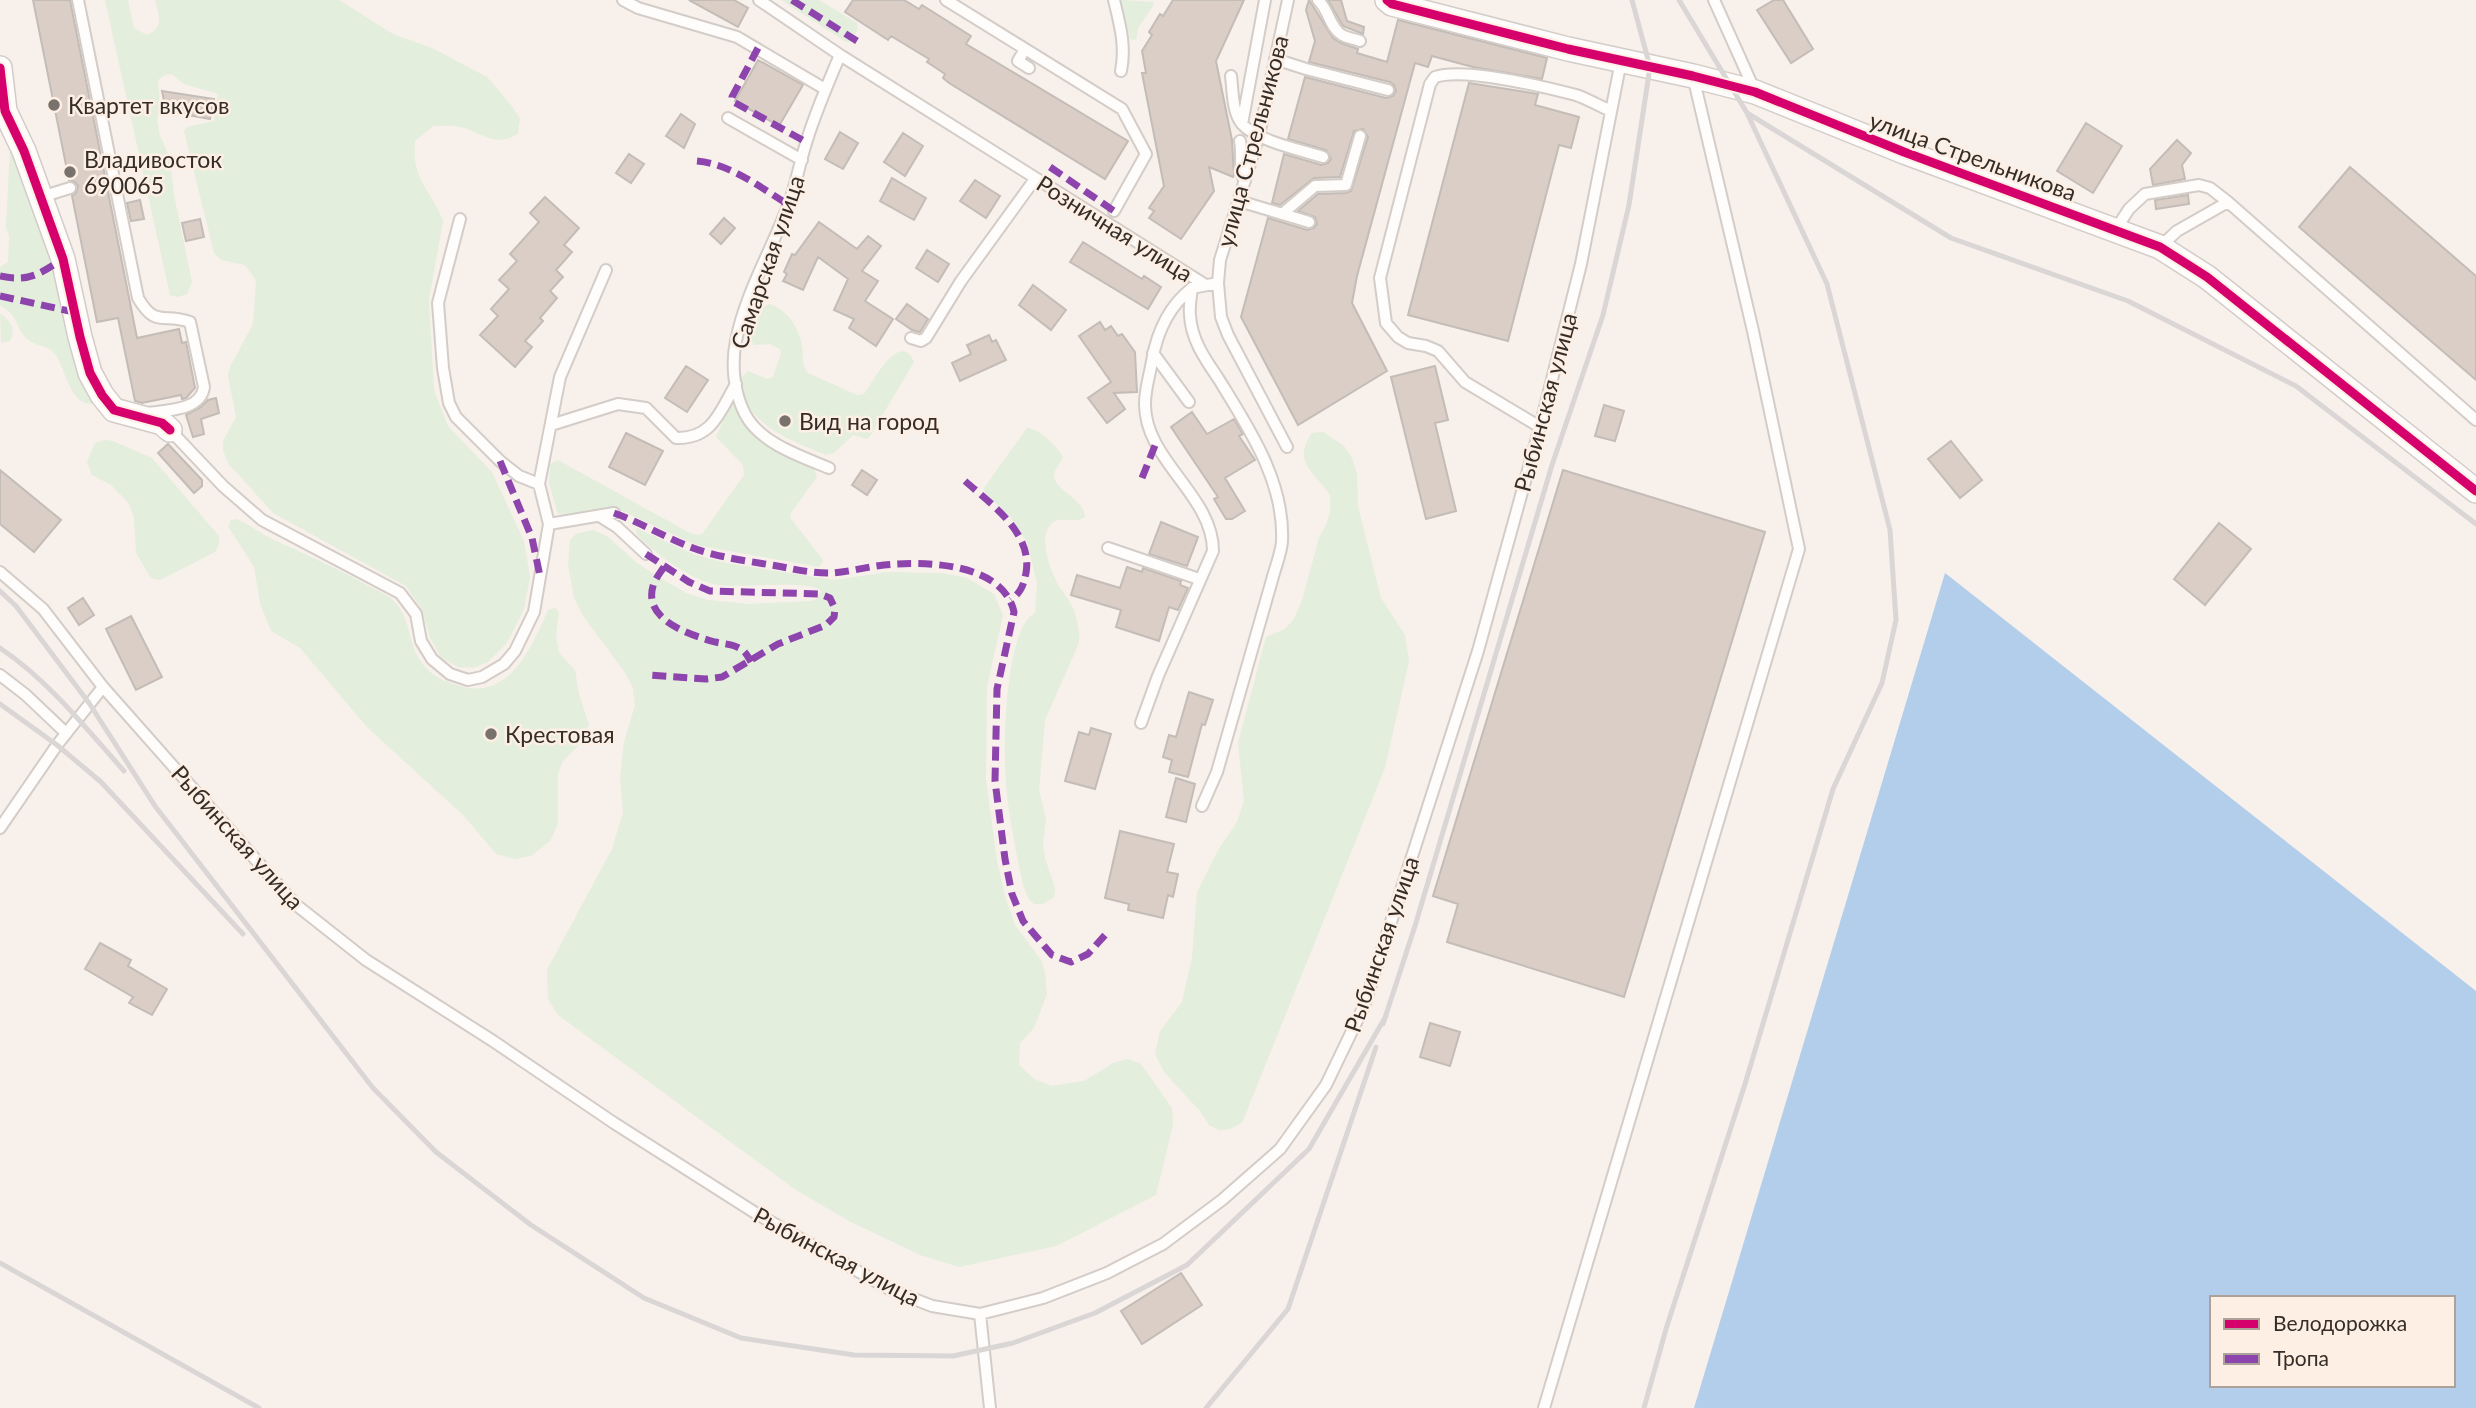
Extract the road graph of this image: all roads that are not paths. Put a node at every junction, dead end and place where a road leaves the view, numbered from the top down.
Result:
1 (78, 0) edge
2 (623, 0) edge
3 (759, 0) edge
4 (946, 0) edge
5 (1114, 0) edge
6 (1265, 0) edge
7 (1288, 0) edge
8 (1318, 0) edge
9 (1387, 0) edge
10 (1714, 0) edge
11 (1360, 41) dead end
12 (1025, 49) junction
13 (840, 55) junction
14 (1275, 59) junction
15 (1620, 61) junction
16 (0, 68) edge
17 (1029, 68) dead end
18 (1121, 71) dead end
19 (1231, 76) dead end
20 (1693, 76) junction
21 (825, 89) junction
22 (1388, 90) dead end
23 (1755, 92) junction
24 (1611, 111) junction
25 (2, 113) edge
26 (727, 118) dead end
27 (1242, 124) junction
28 (1259, 135) junction
29 (1360, 135) dead end
30 (1240, 141) dead end
31 (1323, 157) dead end
32 (802, 160) junction
33 (1035, 179) junction
34 (1245, 181) junction
35 (70, 188) dead end
36 (41, 198) junction
37 (1239, 201) junction
38 (2228, 202) junction
39 (1114, 211) dead end
40 (1282, 214) junction
41 (460, 219) dead end
42 (1309, 222) dead end
43 (2116, 229) junction
44 (2160, 247) junction
45 (606, 270) dead end
46 (1218, 283) junction
47 (1204, 284) junction
48 (1192, 288) junction
49 (916, 340) dead end
50 (1153, 353) junction
51 (736, 384) junction
52 (1189, 402) dead end
53 (132, 415) junction
54 (2476, 420) edge
55 (551, 425) junction
56 (1540, 427) junction
57 (170, 430) joint
58 (1287, 447) dead end
59 (829, 468) dead end
60 (539, 484) junction
61 (2476, 491) edge
62 (614, 513) dead end
63 (600, 517) junction
64 (550, 524) junction
65 (1108, 548) dead end
66 (646, 554) dead end
67 (0, 572) edge
68 (1199, 579) junction
69 (0, 676) edge
70 (103, 687) junction
71 (1141, 723) dead end
72 (66, 733) junction
73 (1202, 806) dead end
74 (0, 828) edge
75 (980, 1314) junction
76 (990, 1408) edge
77 (1545, 1408) edge

1 - 53 lane
2 - 21 lane
3 - 13 lane, Розничная улица
4 - 12 lane
5 - 18 lane
6 - 27 lane
7 - 14 lane, улица Стрельникова
8 - 11 lane
9 - 15 street, улица Стрельникова
10 - 23 lane
12 - 17 lane
12 - 39 lane
13 - 21 lane, Самарская улица
13 - 33 lane, Розничная улица
14 - 22 lane
14 - 28 lane, улица Стрельникова
15 - 20 street, улица Стрельникова
15 - 24 lane, Рыбинская улица
16 - 25 street
19 - 27 lane
20 - 23 street, улица Стрельникова
20 - 77 lane
21 - 32 lane, Самарская улица
23 - 43 street, улица Стрельникова
24 - 56 lane, Рыбинская улица
24 - 56 lane
25 - 36 street
26 - 32 lane
27 - 28 lane
28 - 31 lane
28 - 34 lane, улица Стрельникова
29 - 40 lane
30 - 34 lane
32 - 51 lane, Самарская улица
33 - 47 lane, Розничная улица
33 - 49 lane
34 - 37 lane, улица Стрельникова
35 - 36 lane
36 - 53 street
37 - 40 lane
37 - 46 lane, улица Стрельникова
38 - 43 lane
38 - 44 lane
38 - 54 lane
40 - 42 lane
41 - 60 lane
43 - 44 street, улица Стрельникова
44 - 61 street, улица Стрельникова
45 - 55 lane
46 - 47 lane
46 - 58 lane, улица Стрельникова
47 - 48 lane, Розничная улица
48 - 50 lane
48 - 73 lane, Розничная улица
50 - 52 lane
50 - 68 lane
51 - 55 lane
51 - 59 lane, Самарская улица
53 - 57 street
55 - 60 lane
56 - 75 lane, Рыбинская улица
57 - 64 lane
60 - 64 lane
62 - 63 lane
63 - 64 lane
63 - 66 lane
65 - 68 lane
67 - 70 lane, Рыбинская улица
68 - 71 lane
69 - 72 lane
70 - 72 lane
70 - 75 lane, Рыбинская улица
72 - 74 lane
75 - 76 lane

